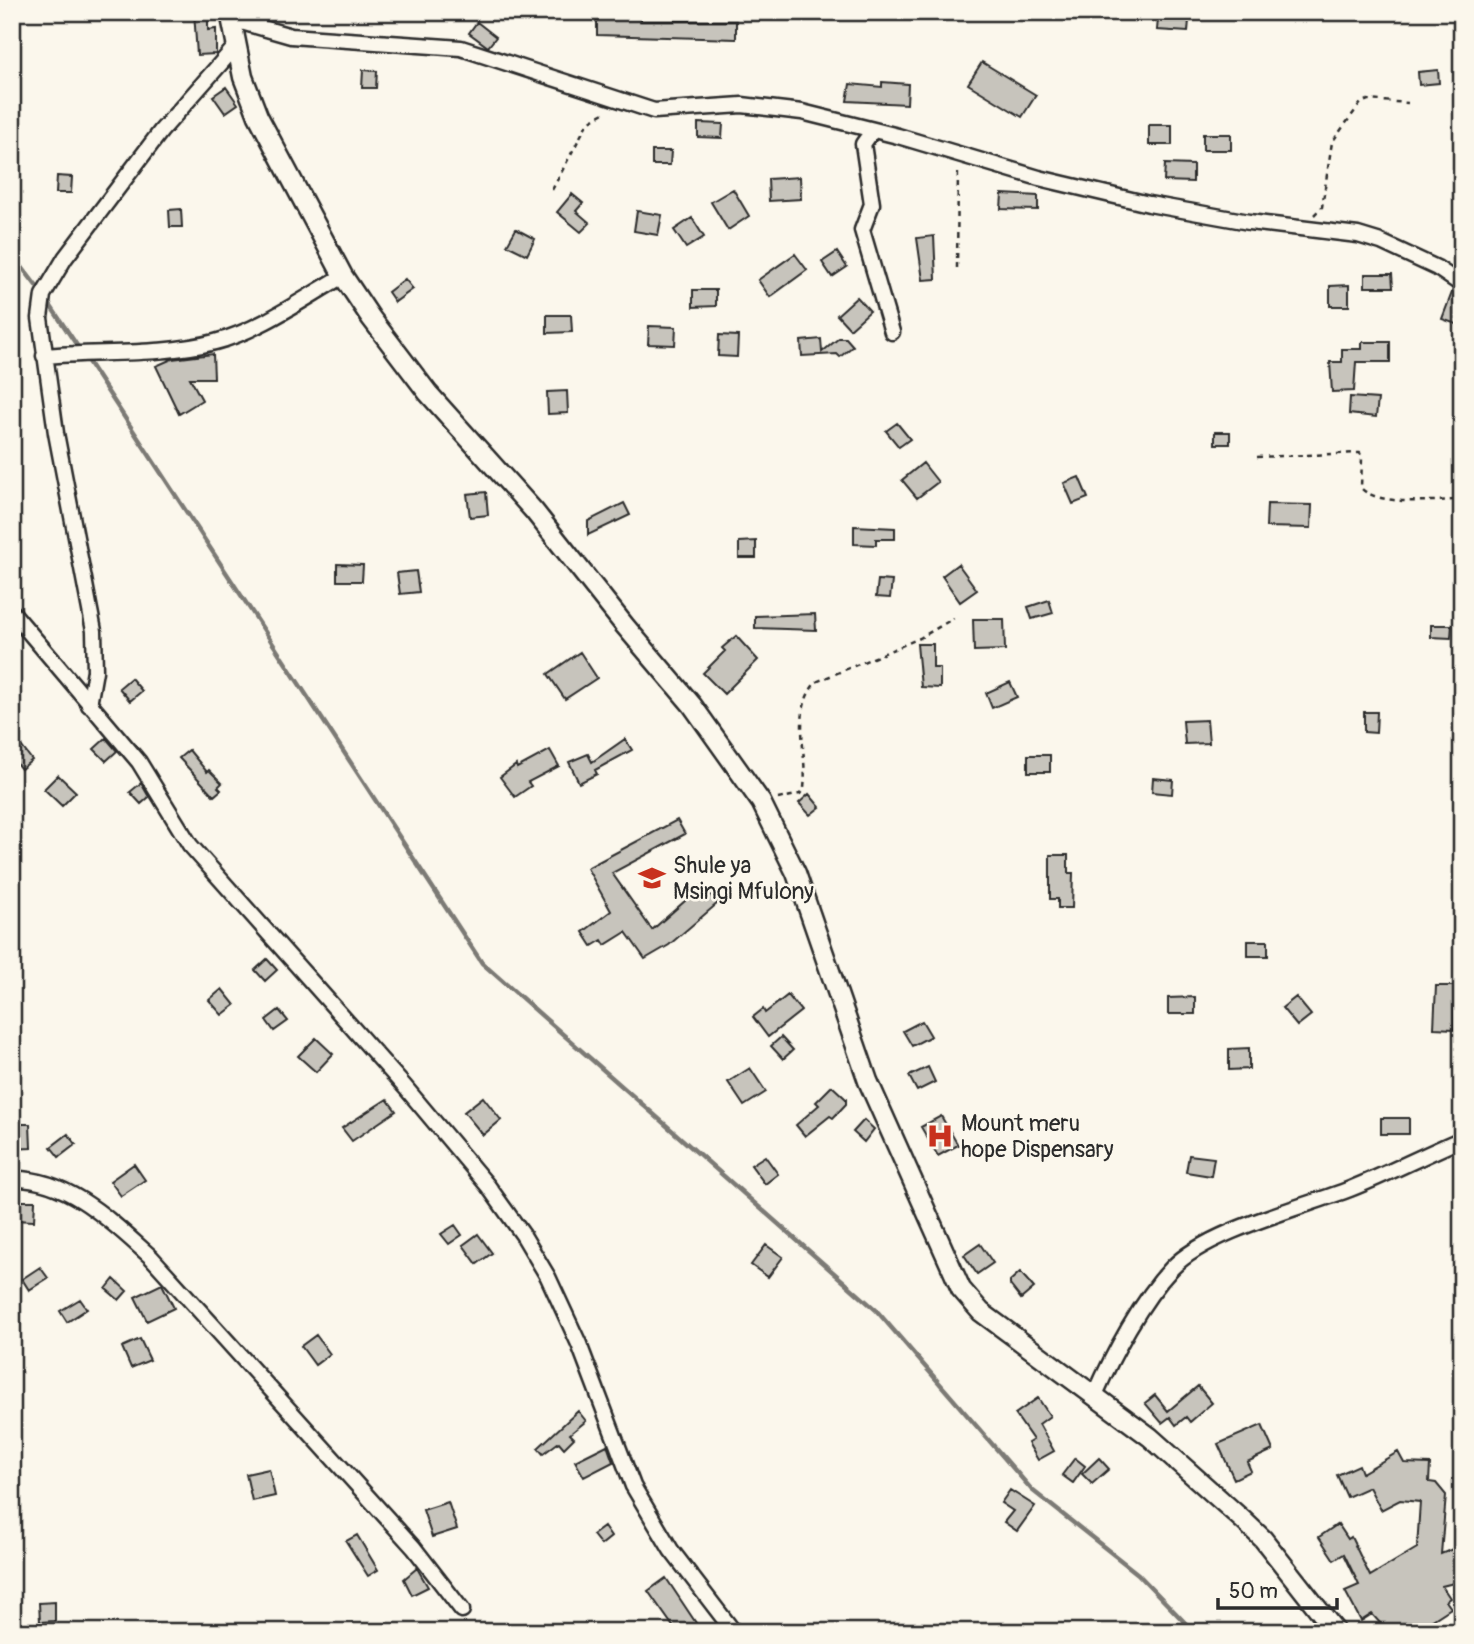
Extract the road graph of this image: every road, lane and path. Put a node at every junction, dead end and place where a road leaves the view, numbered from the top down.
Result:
1 (231, 16) edge
2 (236, 46) junction
3 (1408, 103) dead end
4 (629, 105) junction
5 (873, 130) junction
6 (958, 154) junction
7 (552, 190) dead end
8 (1298, 229) junction
9 (957, 268) dead end
10 (343, 276) junction
11 (1462, 285) edge
12 (892, 332) dead end
13 (44, 356) junction
14 (1257, 457) dead end
15 (1462, 500) edge
16 (12, 612) edge
17 (954, 618) dead end
18 (89, 705) junction
19 (761, 802) junction
20 (1462, 1139) edge
21 (12, 1179) edge
22 (1095, 1395) junction
23 (462, 1610) dead end
24 (734, 1632) edge
25 (1336, 1632) edge

1 - 2 street
1 - 4 street
2 - 10 street
2 - 13 street
3 - 8 path
4 - 5 street
4 - 7 path
5 - 6 street
5 - 12 street
6 - 8 street
6 - 9 path
8 - 11 street
10 - 13 street
10 - 19 street
13 - 18 street
14 - 15 path
16 - 18 street
17 - 19 path
18 - 24 street
19 - 22 street
20 - 22 street
21 - 23 street
22 - 25 street

